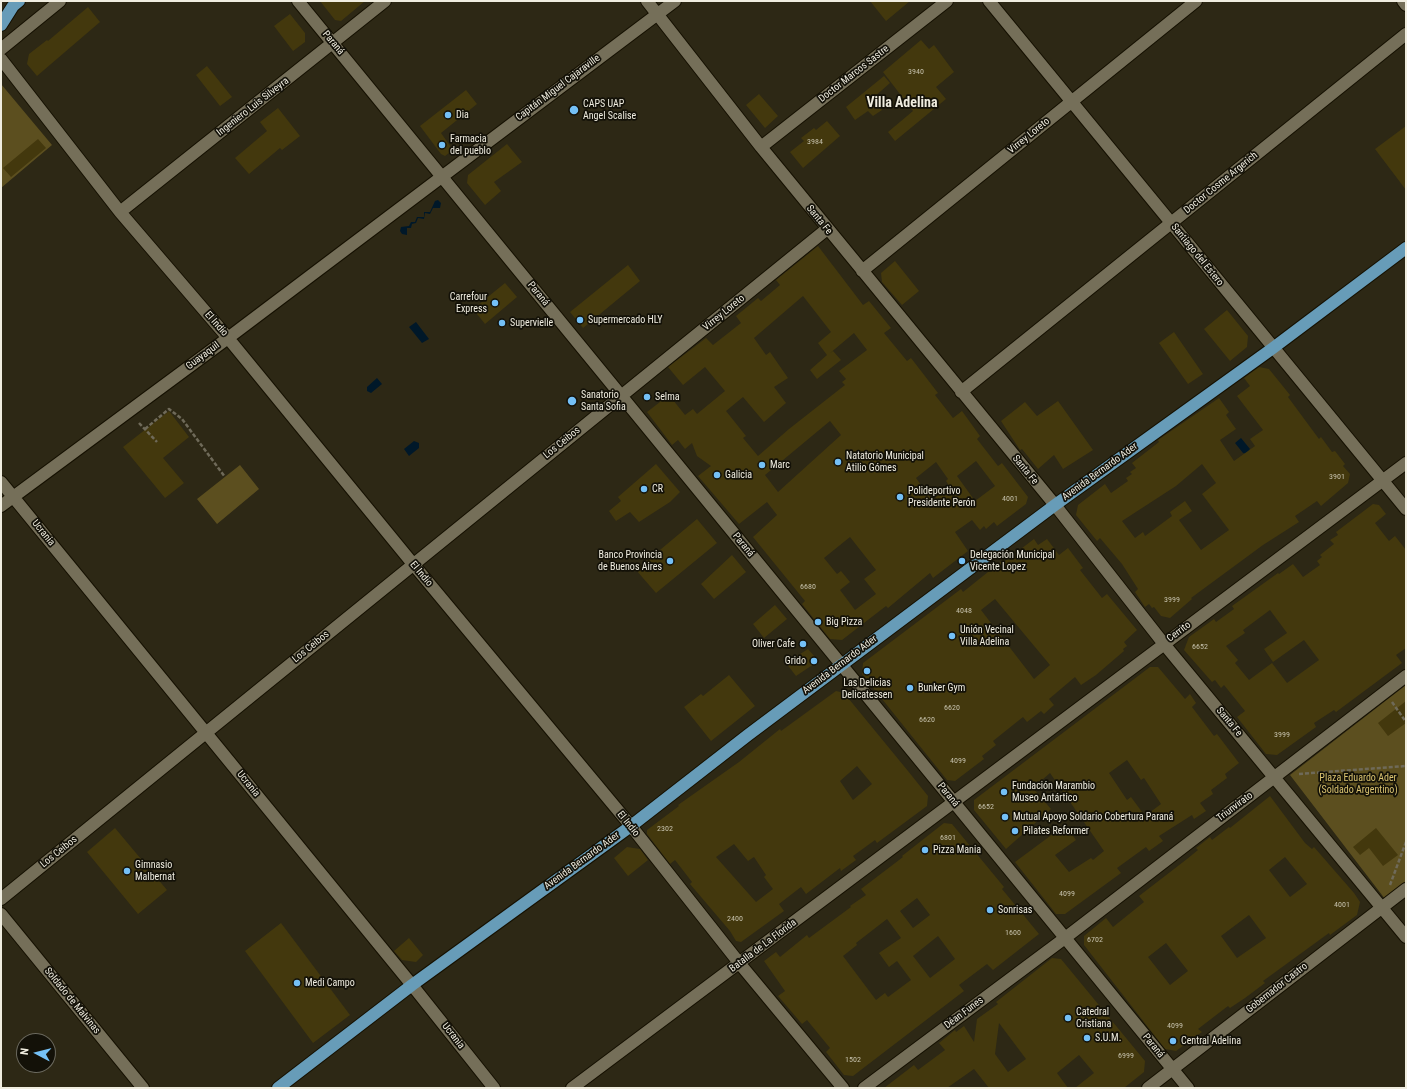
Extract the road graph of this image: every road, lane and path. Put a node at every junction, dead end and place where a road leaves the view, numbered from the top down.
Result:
1 (19, 1) edge
2 (60, 1) edge
3 (298, 1) edge
4 (385, 1) edge
5 (647, 1) edge
6 (675, 1) edge
7 (947, 1) edge
8 (989, 1) edge
9 (1196, 1) edge
10 (1403, 1) edge
11 (1406, 5) edge
12 (658, 14) junction
13 (1, 25) edge
14 (1406, 34) edge
15 (334, 43) junction
16 (1, 49) edge
17 (1, 59) edge
18 (1072, 102) junction
19 (760, 147) junction
20 (441, 176) junction
21 (120, 212) junction
22 (1170, 223) junction
23 (827, 229) junction
24 (1406, 248) edge
25 (862, 272) junction
26 (228, 338) junction
27 (1273, 348) junction
28 (961, 392) junction
29 (620, 396) junction
30 (139, 423) dead end
31 (145, 428) junction
32 (157, 442) dead end
33 (1406, 463) edge
34 (225, 477) dead end
35 (1382, 480) junction
36 (1, 482) edge
37 (13, 497) junction
38 (1055, 505) junction
39 (1, 506) edge
40 (1406, 509) edge
41 (413, 564) junction
42 (1164, 644) junction
43 (841, 664) junction
44 (1406, 676) edge
45 (1385, 692) junction
46 (1406, 722) edge
47 (206, 733) junction
48 (1406, 766) edge
49 (1285, 769) junction
50 (1275, 777) junction
51 (952, 801) junction
52 (631, 826) junction
53 (1406, 842) edge
54 (1406, 888) edge
55 (1, 899) edge
56 (1384, 904) junction
57 (1, 914) edge
58 (1406, 937) edge
59 (1065, 938) junction
60 (740, 964) junction
61 (412, 985) junction
62 (1172, 1069) junction
63 (143, 1088) edge
64 (278, 1088) edge
65 (494, 1088) edge
66 (572, 1088) edge
67 (843, 1088) edge
68 (864, 1088) edge
69 (1148, 1088) edge
70 (1188, 1088) edge

1 - 13 main road
2 - 16 street
3 - 15 street, Paraná
4 - 15 street, Ingeniero Luis Silveyra
5 - 12 street, Santa Fe
6 - 12 street, Capitán Miguel Cajaraville
7 - 19 street, Doctor Marcos Sastre
8 - 18 street, Santiago del Estero
9 - 18 street, Virrey Loreto
10 - 11 street
12 - 19 street, Santa Fe
12 - 20 street, Capitán Miguel Cajaraville
14 - 22 street, Doctor Cosme Argerich
15 - 20 street, Paraná
15 - 21 street, Ingeniero Luis Silveyra
17 - 21 street, El Indio
18 - 22 street, Santiago del Estero
18 - 25 street, Virrey Loreto
19 - 23 street, Santa Fe
20 - 26 street, Guayaquil
20 - 29 street, Paraná
21 - 26 street, El Indio
22 - 27 street, Santiago del Estero
22 - 28 street, Doctor Cosme Argerich
23 - 25 street, Santa Fe
23 - 29 street, Virrey Loreto
24 - 27 main road, Avenida Bernardo Ader
25 - 28 street, Santa Fe
26 - 37 street, Guayaquil
26 - 41 street, El Indio
27 - 35 street, Santiago del Estero
27 - 38 main road, Avenida Bernardo Ader
28 - 38 street, Santa Fe
29 - 41 street, Los Ceibos
29 - 43 street, Paraná
30 - 31 path
31 - 32 path
31 - 34 path
33 - 35 street, Cerrito
35 - 40 street, Santiago del Estero
35 - 42 street, Cerrito
36 - 37 street, Ucrania
37 - 39 street, Guayaquil
37 - 47 street, Ucrania
38 - 42 street, Santa Fe
38 - 43 main road, Avenida Bernardo Ader
41 - 47 street, Los Ceibos
41 - 52 street, El Indio
42 - 50 street, Santa Fe
42 - 51 street, Cerrito
43 - 51 street, Paraná
43 - 52 main road, Avenida Bernardo Ader
44 - 45 street, Triunvirato
45 - 46 path
45 - 49 street, Triunvirato
47 - 55 street, Los Ceibos
47 - 61 street, Ucrania
48 - 49 path
49 - 50 street, Triunvirato
50 - 56 street, Santa Fe
50 - 59 street, Triunvirato
51 - 59 street, Paraná
51 - 60 street, Batalla de La Florida
52 - 60 street, El Indio
52 - 61 main road, Avenida Bernardo Ader
53 - 56 path
54 - 56 street, Gobernador Castro
56 - 58 street, Santa Fe
56 - 62 street, Gobernador Castro
57 - 63 street, Soldado de Malvinas
59 - 62 street, Paraná
59 - 68 street, Déan Funes
60 - 66 street, Batalla de La Florida
60 - 67 street, El Indio
61 - 64 main road, Avenida Bernardo Ader
61 - 65 street, Ucrania
62 - 69 street, Gobernador Castro
62 - 70 street, Paraná

